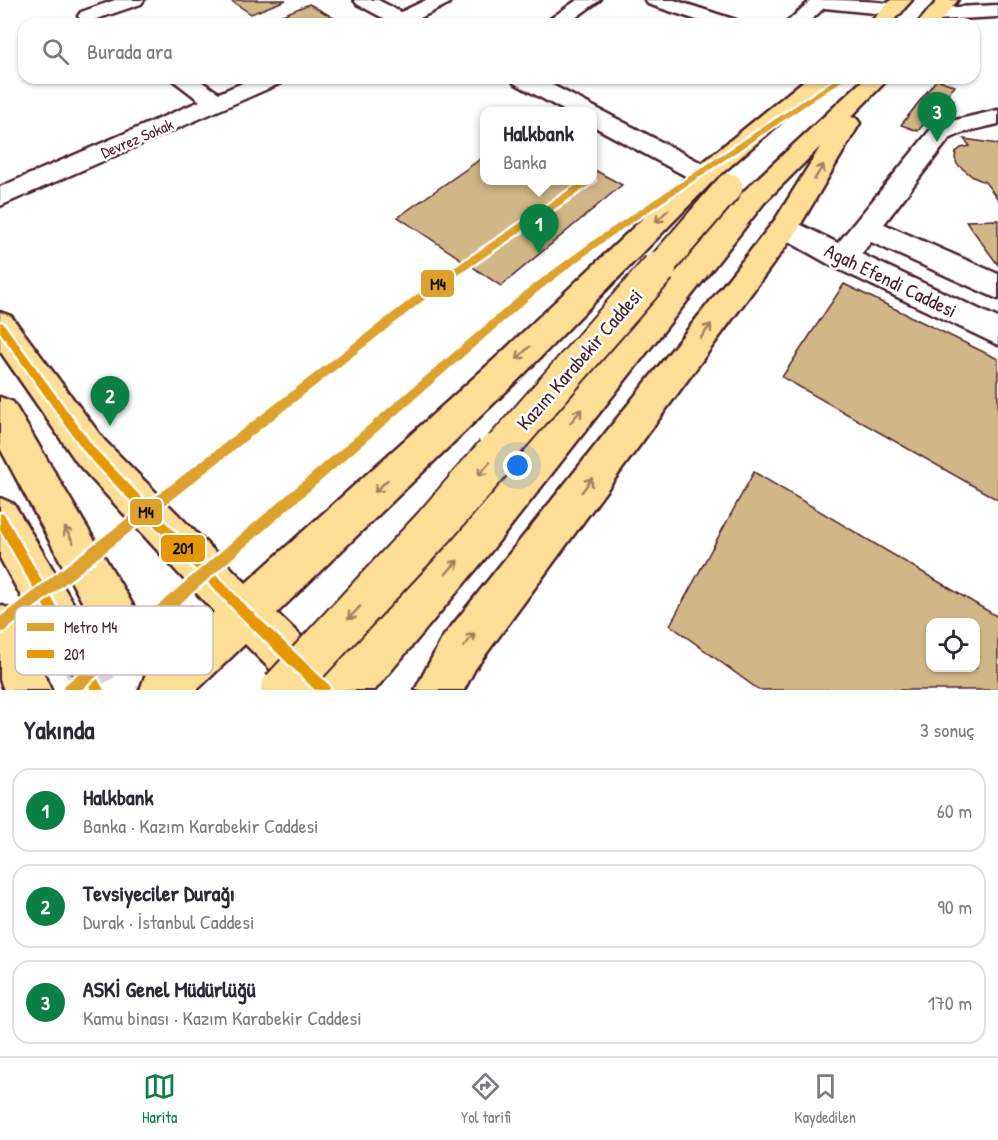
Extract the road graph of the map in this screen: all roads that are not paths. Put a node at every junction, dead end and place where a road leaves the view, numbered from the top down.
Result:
1 (134, 0) edge
2 (364, 0) edge
3 (441, 0) edge
4 (590, 0) edge
5 (656, 0) edge
6 (898, 4) edge
7 (998, 11) edge
8 (937, 13) edge
9 (87, 15) edge
10 (393, 18) edge
11 (407, 18) edge
12 (562, 18) edge
13 (711, 18) edge
14 (802, 18) edge
15 (885, 18) edge
16 (190, 84) edge
17 (260, 84) edge
18 (533, 84) edge
19 (817, 84) edge
20 (871, 84) edge
21 (873, 84) edge
22 (218, 103) junction
23 (577, 107) edge
24 (998, 117) edge
25 (597, 118) edge
26 (729, 186) junction
27 (0, 197) edge
28 (786, 227) junction
29 (866, 228) junction
30 (842, 258) junction
31 (998, 287) edge
32 (0, 325) edge
33 (998, 332) edge
34 (0, 413) edge
35 (0, 518) edge
36 (50, 606) edge
37 (108, 606) tunnel mouth
38 (244, 612) junction
39 (0, 627) edge
40 (213, 642) edge
41 (15, 661) edge
42 (21, 675) edge
43 (179, 675) edge
44 (28, 690) edge
45 (163, 690) edge
46 (282, 690) edge
47 (324, 690) edge
48 (344, 690) edge
49 (438, 690) edge

1 - 9 street
2 - 10 street
3 - 11 street
4 - 12 street
5 - 13 street
6 - 14 street
6 - 15 main road
7 - 8 street
16 - 22 street
17 - 22 street, Devrez Sokak
18 - 23 street
19 - 26 main road, Kazım Karabekir Caddesi
20 - 26 main road, Kazım Karabekir Caddesi
28 -> 21 main road
22 - 27 street, Devrez Sokak
24 - 29 street
25 - 26 street
26 -> 38 main road
26 -> 46 main road, Kazım Karabekir Caddesi, bridge
48 -> 26 main road, Kazım Karabekir Caddesi
28 - 30 street, Agah Efendi Caddesi
49 -> 28 main road
29 - 30 street
29 - 31 street
30 - 33 street, Agah Efendi Caddesi
32 - 38 main road
37 -> 34 main road
35 - 36 main road
38 - 40 main road
38 - 47 main road
39 - 41 main road
42 - 44 main road
43 - 45 main road

